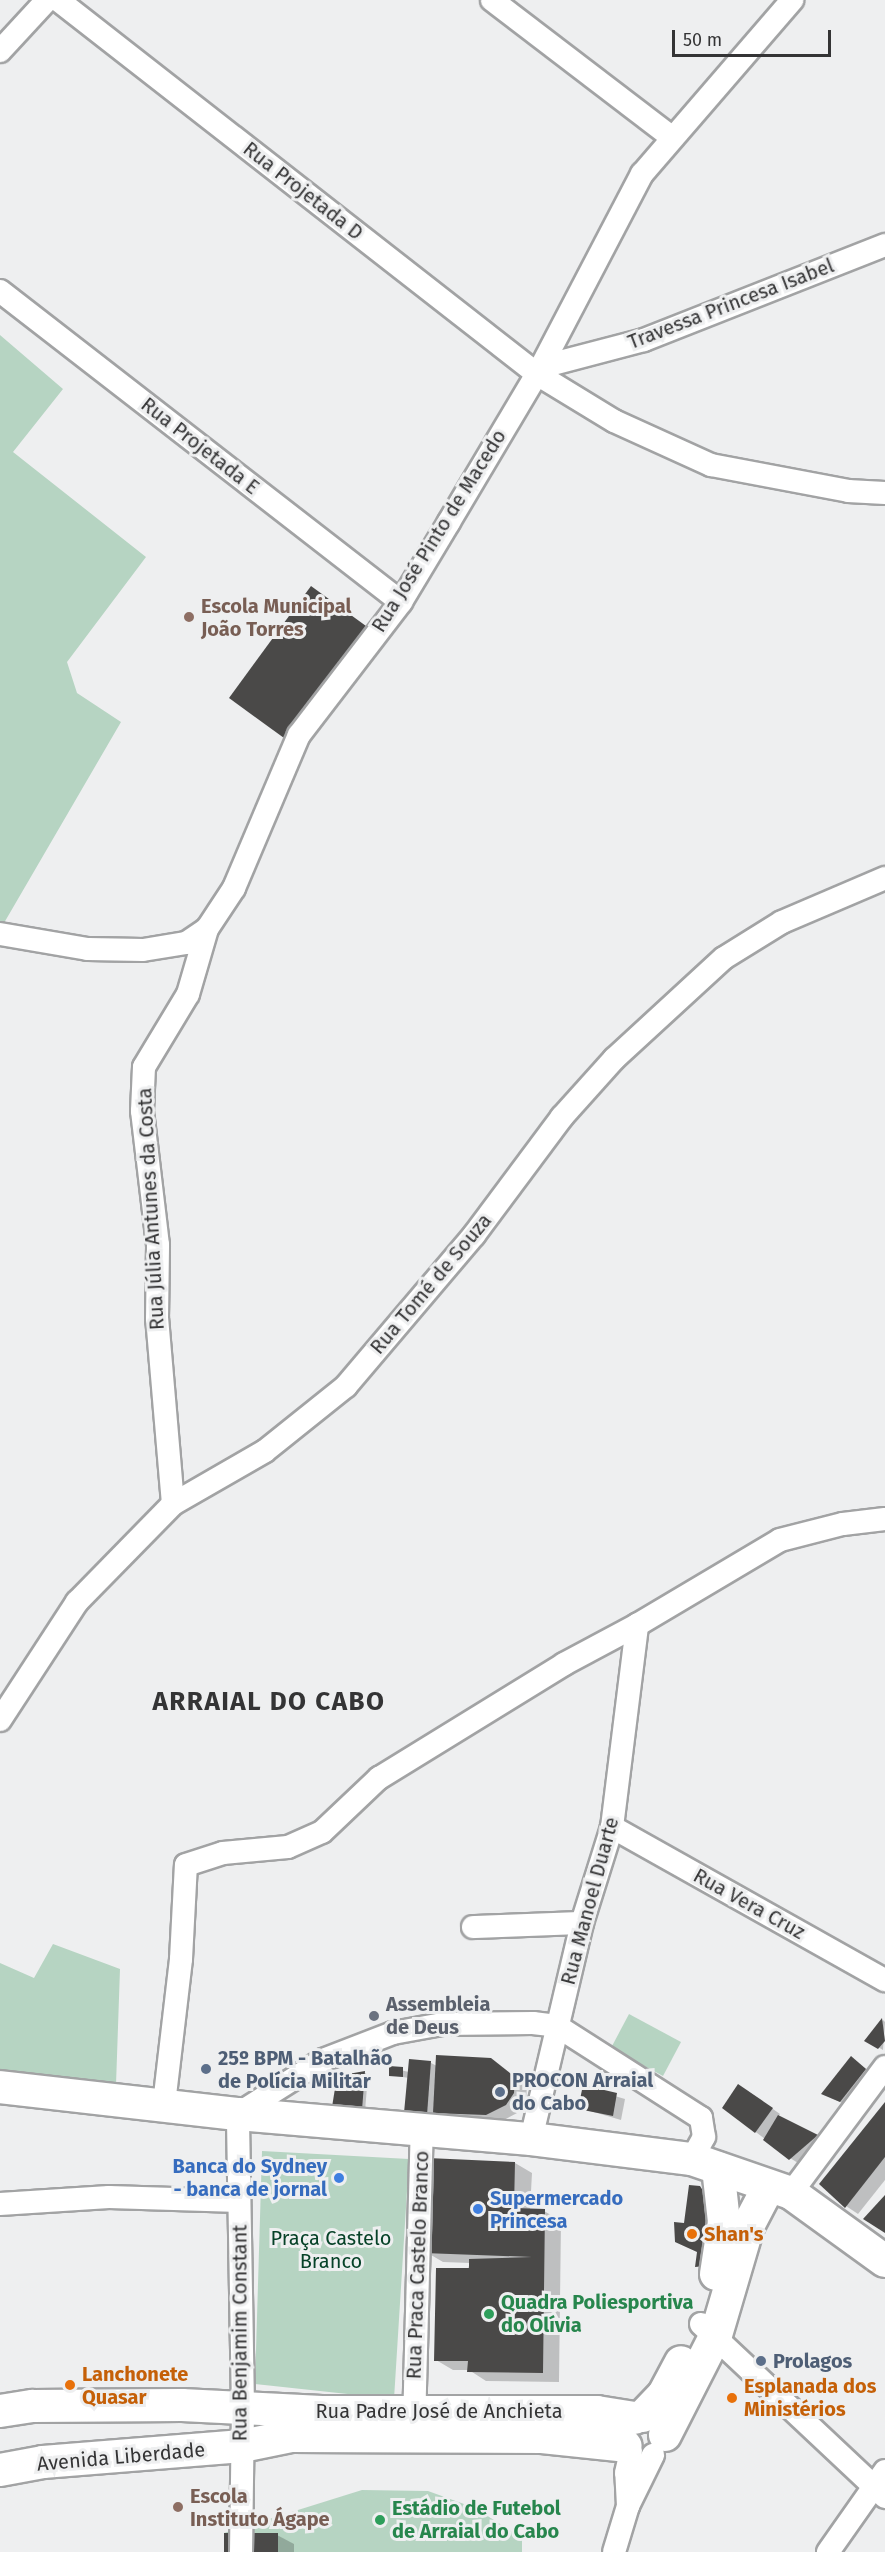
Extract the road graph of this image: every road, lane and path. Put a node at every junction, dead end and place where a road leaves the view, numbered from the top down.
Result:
1 (47, 0) edge
2 (58, 0) edge
3 (492, 0) edge
4 (792, 0) edge
5 (0, 51) edge
6 (671, 137) junction
7 (885, 245) edge
8 (0, 291) edge
9 (542, 374) junction
10 (885, 493) edge
11 (400, 602) junction
12 (885, 878) edge
13 (207, 929) junction
14 (0, 934) edge
15 (173, 1504) junction
16 (885, 1519) edge
17 (638, 1625) junction
18 (0, 1720) edge
19 (612, 1827) junction
20 (582, 1923) junction
21 (472, 1928) dead end
22 (885, 1980) edge
23 (557, 2026) junction
24 (885, 2067) edge
25 (0, 2086) edge
26 (164, 2104) junction
27 (238, 2114) junction
28 (422, 2130) junction
29 (531, 2139) junction
30 (705, 2163) junction
31 (780, 2189) junction
32 (239, 2201) junction
33 (0, 2204) edge
34 (736, 2224) junction
35 (885, 2261) edge
36 (708, 2329) junction
37 (243, 2407) junction
38 (0, 2411) edge
39 (414, 2424) junction
40 (642, 2437) junction
41 (242, 2446) junction
42 (0, 2470) edge
43 (881, 2485) edge
44 (241, 2552) edge
45 (614, 2552) edge
46 (828, 2552) edge

1 - 5 street
2 - 9 street, Rua Projetada D
3 - 6 street
4 - 6 street, Rua José Pinto de Macedo
6 - 9 street, Rua José Pinto de Macedo
7 - 9 street, Travessa Princesa Isabel
8 - 11 street, Rua Projetada E
9 - 10 street, Rua Projetada D
9 - 11 street, Rua José Pinto de Macedo
11 - 13 street, Rua José Pinto de Macedo
12 - 15 street, Rua Tomé de Souza
13 - 14 street, Rua José Pinto de Macedo
13 - 15 street, Rua Júlia Antunes da Costa
15 - 18 street, Rua Tomé de Souza
16 - 17 street
17 - 19 street, Rua Manoel Duarte
17 - 26 street
19 - 20 street, Rua Manoel Duarte
19 - 22 street, Rua Vera Cruz
20 - 21 street
20 - 23 street, Rua Manoel Duarte
23 - 27 street
23 - 29 street, Rua Manoel Duarte
23 - 30 street
24 - 31 street
25 - 26 main road
26 - 27 main road
27 - 28 main road
27 - 32 street, Rua Benjamim Constant
28 - 29 main road
28 - 39 street, Rua Praca Castelo Branco
29 - 30 main road
30 - 31 main road
30 - 34 main road
31 - 34 main road
31 - 35 main road
32 - 33 street
32 - 37 street, Rua Benjamim Constant
34 - 36 main road
36 - 40 main road
36 - 43 street
37 - 38 main road
37 - 39 main road, Rua Padre José de Anchieta
37 - 41 street, Rua Benjamim Constant
39 - 40 main road, Rua Padre José de Anchieta
39 - 41 main road, Rua Padre José de Anchieta
40 - 45 street
41 - 42 main road, Avenida Liberdade
41 - 44 street, Rua Benjamim Constant
43 - 46 street

